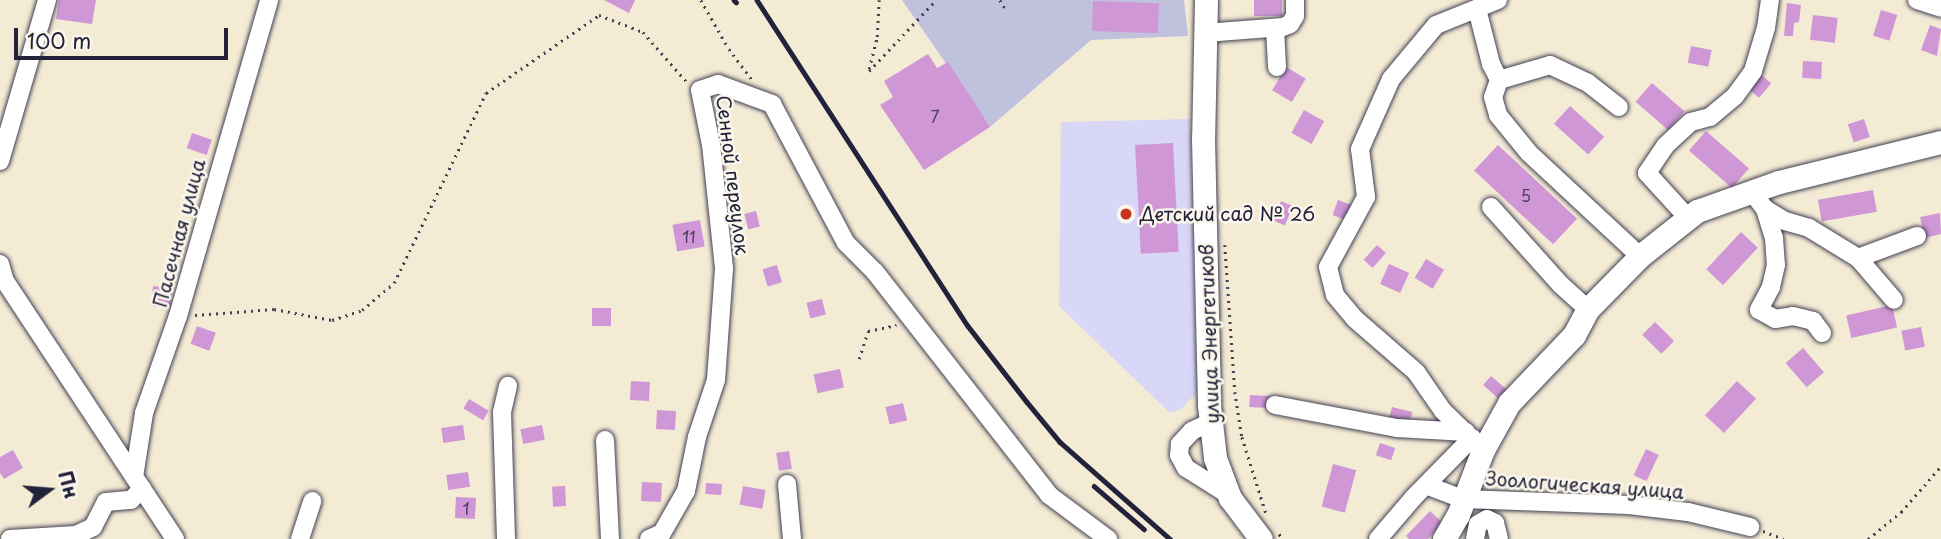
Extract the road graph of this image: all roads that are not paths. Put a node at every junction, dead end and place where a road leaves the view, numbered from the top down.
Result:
1 (47, 0) edge
2 (269, 0) edge
3 (1206, 0) edge
4 (1295, 0) edge
5 (1498, 0) edge
6 (1770, 0) edge
7 (1917, 0) edge
8 (1941, 8) edge
9 (1477, 9) junction
10 (1275, 28) junction
11 (1205, 33) junction
12 (1277, 67) dead end
13 (1499, 80) junction
14 (1619, 107) dead end
15 (1941, 142) edge
16 (0, 161) edge
17 (1758, 200) junction
18 (1491, 207) dead end
19 (1688, 218) junction
20 (1917, 236) dead end
21 (1640, 256) junction
22 (1858, 258) junction
23 (0, 264) edge
24 (1894, 300) dead end
25 (1588, 309) junction
26 (1822, 334) dead end
27 (508, 386) dead end
28 (1275, 405) dead end
29 (1211, 422) junction
30 (605, 440) dead end
31 (1474, 440) junction
32 (138, 483) junction
33 (786, 484) dead end
34 (1426, 485) junction
35 (1229, 495) junction
36 (1463, 499) junction
37 (312, 501) dead end
38 (1750, 527) road end
39 (1267, 532) edge
40 (10, 539) edge
41 (175, 539) edge
42 (300, 539) edge
43 (506, 539) edge
44 (610, 539) edge
45 (649, 539) edge
46 (793, 539) edge
47 (1108, 539) edge
48 (1378, 539) edge
49 (1444, 539) edge
50 (1475, 539) edge
51 (1499, 539) edge

1 - 16 street
2 - 32 street, Пасечная улица
3 - 11 main road, улица Энергетиков
4 - 10 street
5 - 9 street
6 - 19 street
7 - 8 street
9 - 13 street
9 - 31 street
10 - 11 street
10 - 12 street
11 - 29 main road, улица Энергетиков
13 - 14 street
13 - 21 street
15 - 17 main road
17 - 19 main road
17 - 22 street
17 - 26 street
18 - 25 street
19 - 21 main road
20 - 22 street
21 - 25 main road
22 - 24 street
23 - 32 street
25 - 31 main road
27 - 43 street
28 - 31 street
29 - 35 main road, улица Энергетиков
29 - 35 street
30 - 44 street
31 - 34 street
31 - 36 main road
32 - 40 street
32 - 41 street
33 - 46 street
34 - 36 street, Зоологическая улица
34 - 48 street
35 - 39 main road, улица Энергетиков
36 - 38 street, Зоологическая улица
36 - 49 main road
37 - 42 street
45 - 47 street, Сенной переулок
50 - 51 street

